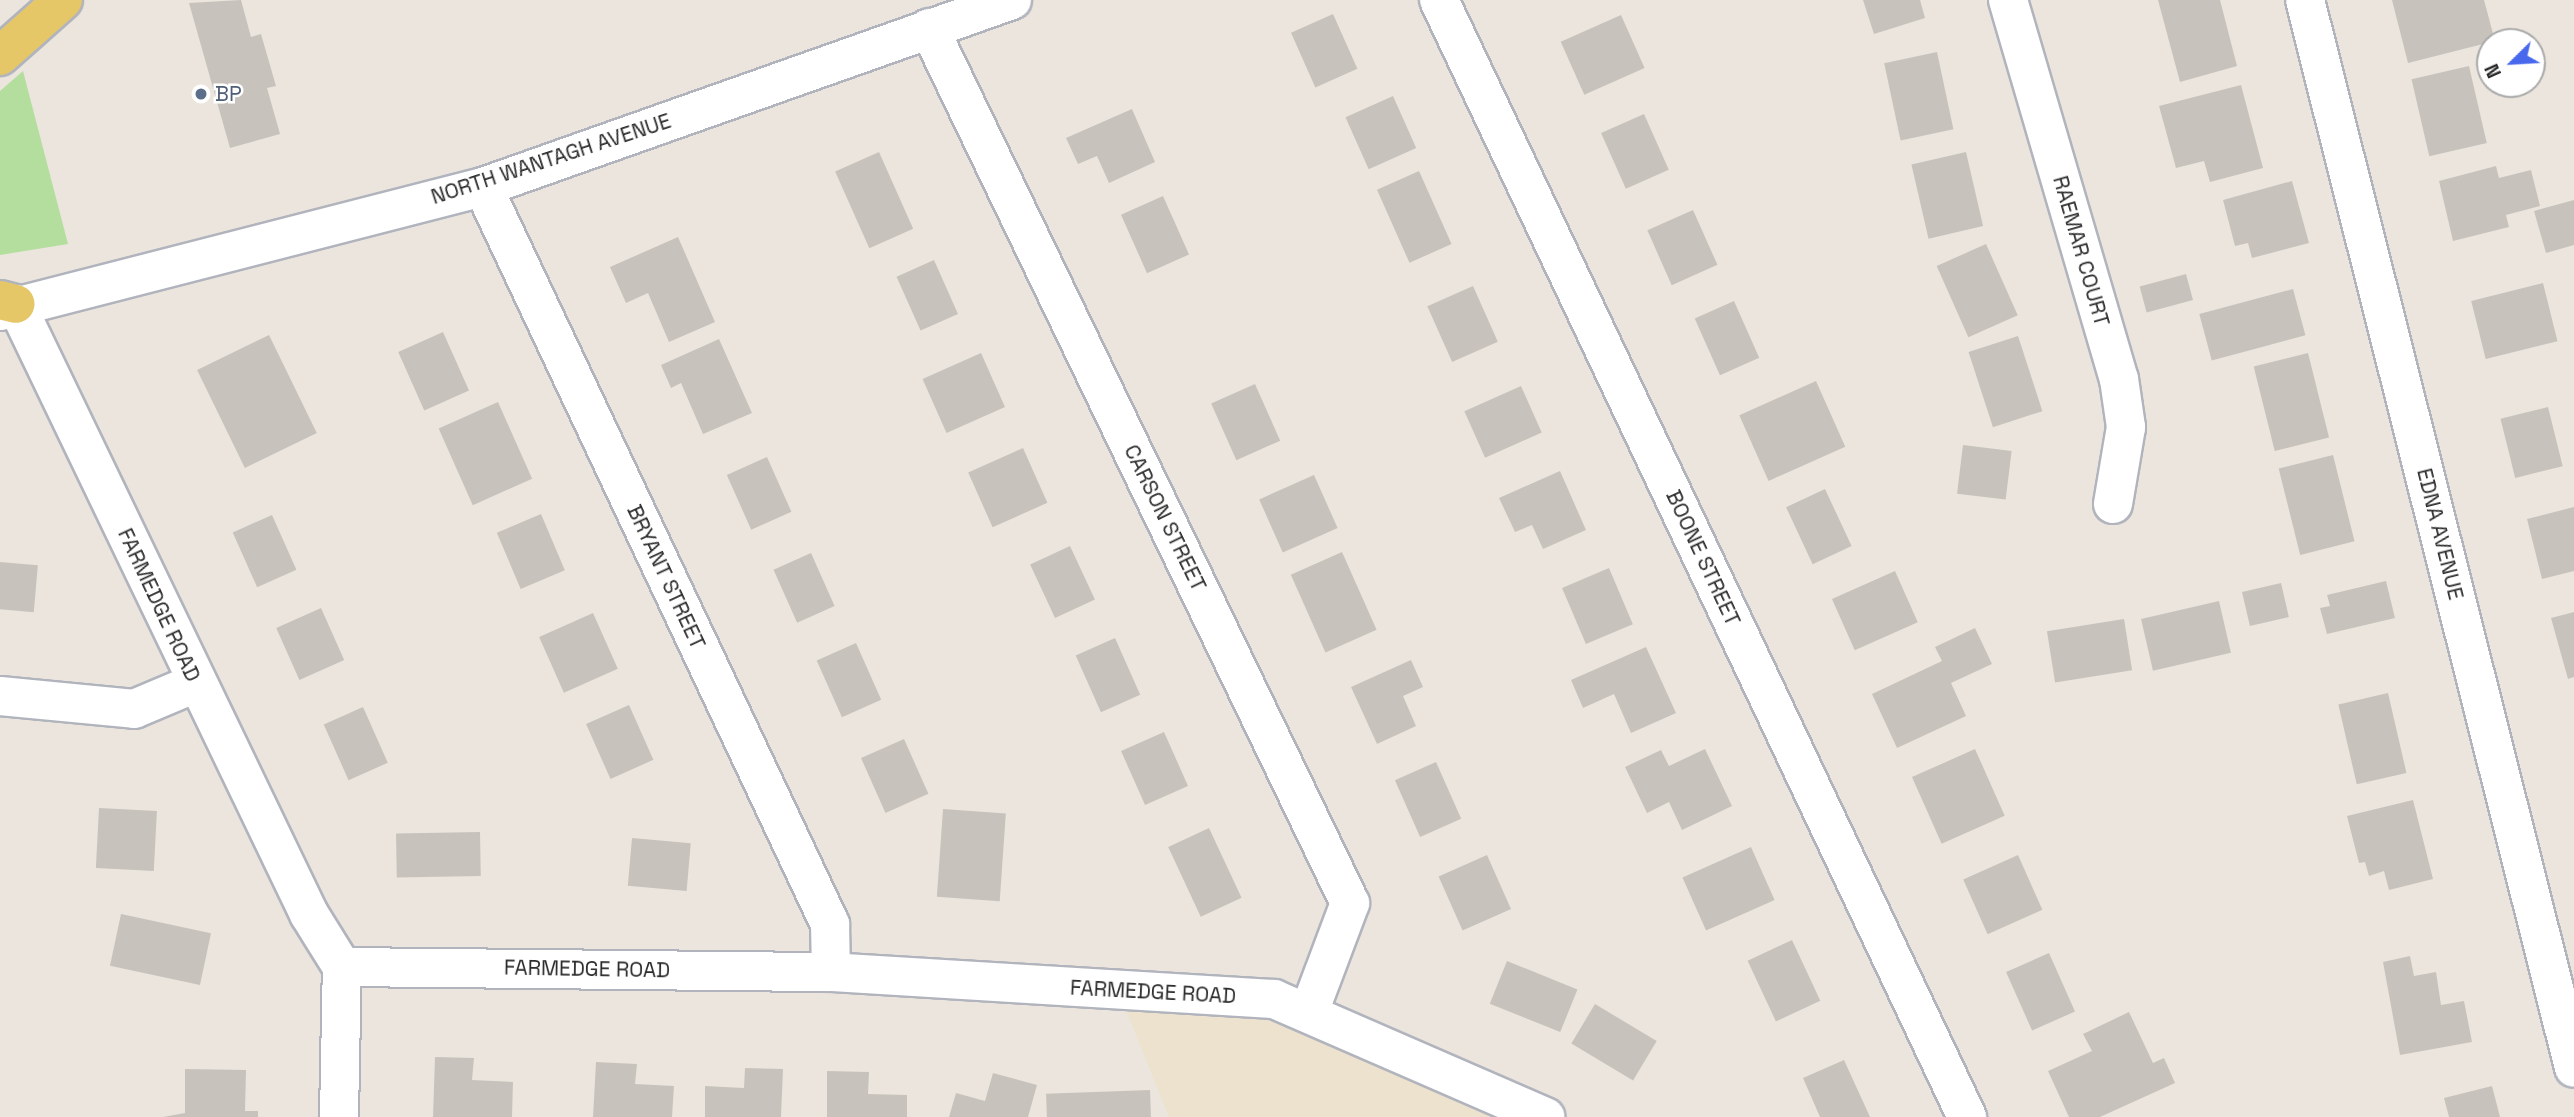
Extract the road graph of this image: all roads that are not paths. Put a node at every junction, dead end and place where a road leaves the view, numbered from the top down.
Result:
1 (63, 0) edge
2 (1012, 0) edge
3 (1439, 0) edge
4 (2008, 0) edge
5 (2305, 0) edge
6 (929, 28) junction
7 (0, 56) edge
8 (482, 187) junction
9 (5, 305) edge
10 (2113, 504) dead end
11 (196, 682) junction
12 (0, 696) edge
13 (342, 967) junction
14 (831, 972) junction
15 (1309, 1012) junction
16 (2574, 1068) edge
17 (339, 1117) edge
18 (1545, 1117) edge
19 (1967, 1117) edge

1 - 7 main road
2 - 6 street, NORTH WANTAGH AVENUE
3 - 19 street, BOONE STREET
4 - 10 street, RAEMAR COURT
5 - 16 street, EDNA AVENUE
6 - 8 street, NORTH WANTAGH AVENUE
6 - 15 street, CARSON STREET
8 - 9 street, NORTH WANTAGH AVENUE
8 - 14 street, BRYANT STREET
9 - 11 street, FARMEDGE ROAD
11 - 12 street
11 - 13 street, FARMEDGE ROAD
13 - 14 street, FARMEDGE ROAD
13 - 17 street
14 - 15 street, FARMEDGE ROAD
15 - 18 street, FARMEDGE ROAD

